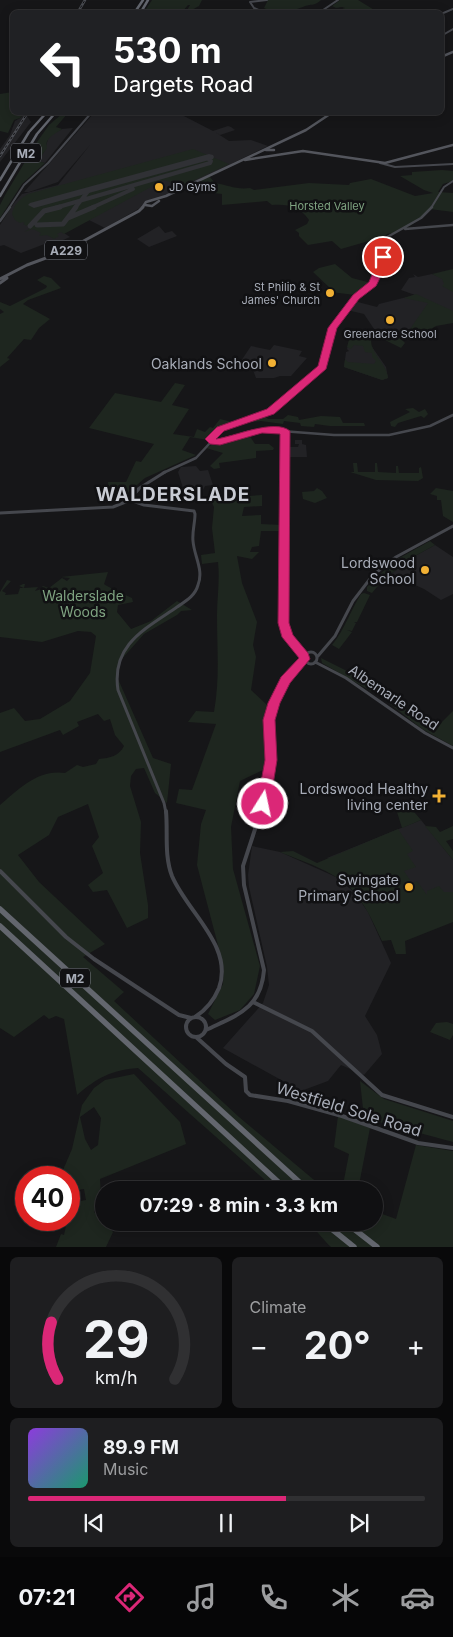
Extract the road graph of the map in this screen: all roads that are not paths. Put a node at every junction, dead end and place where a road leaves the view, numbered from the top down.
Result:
1 (267, 0) edge
2 (338, 0) edge
3 (258, 10) edge
4 (323, 10) edge
5 (44, 115) edge
6 (53, 115) edge
7 (89, 115) edge
8 (329, 115) edge
9 (453, 145) edge
10 (264, 150) junction
11 (274, 150) junction
12 (253, 155) junction
13 (258, 158) junction
14 (380, 163) junction
15 (384, 163) junction
16 (453, 164) edge
17 (229, 166) junction
18 (388, 166) junction
19 (0, 180) edge
20 (453, 181) edge
21 (176, 192) junction
22 (0, 196) edge
23 (149, 202) junction
24 (154, 203) junction
25 (147, 205) junction
26 (0, 221) edge
27 (453, 225) edge
28 (405, 229) junction
29 (9, 274) joint
30 (0, 281) edge
31 (452, 417) edge
32 (285, 431) junction
33 (211, 442) junction
34 (128, 500) junction
35 (0, 513) edge
36 (453, 526) edge
37 (299, 650) junction
38 (322, 650) junction
39 (311, 653) junction
40 (304, 658) junction
41 (317, 659) junction
42 (309, 662) junction
43 (299, 667) junction
44 (453, 748) edge
45 (0, 871) edge
46 (0, 909) edge
47 (0, 926) edge
48 (253, 1002) junction
49 (204, 1012) junction
50 (179, 1015) junction
51 (193, 1018) junction
52 (204, 1021) junction
53 (185, 1026) junction
54 (215, 1026) junction
55 (205, 1032) junction
56 (196, 1037) junction
57 (206, 1044) junction
58 (453, 1117) edge
59 (453, 1148) edge
60 (277, 1181) edge
61 (298, 1181) edge
62 (334, 1231) edge
63 (357, 1231) edge
64 (354, 1247) edge
65 (377, 1247) edge

1 - 3 street
2 - 4 street
5 - 19 highway, M2
6 - 22 highway, M2
7 - 26 street
8 - 11 main road, A229
9 - 15 main road
10 - 11 main road
10 - 11 main road, A229
10 - 12 main road, A229
11 - 13 main road, A229
11 - 14 main road
12 - 13 main road
12 - 17 main road, A229
13 - 17 main road, A229
14 - 15 main road
14 - 18 street
15 - 18 street
16 - 18 street
17 - 21 main road, A229
20 - 28 street
21 - 23 main road, A229
21 - 24 main road, A229
23 - 24 main road
23 - 25 main road, A229
24 - 25 main road, A229
25 - 29 main road, A229
25 - 30 main road, A229
27 - 28 street
28 - 33 street
29 - 30 main road, A229
31 - 32 street
32 - 33 street
32 - 37 street
33 - 34 street
34 - 35 street
34 - 49 street
36 - 38 street
37 - 39 street
37 - 40 street
38 - 39 street
38 - 41 street
39 - 40 street
39 - 41 street
40 - 42 street
40 - 43 street
41 - 42 street
41 - 44 street, Albemarle Road
42 - 43 street
43 - 48 street
45 - 50 street
46 - 61 highway, M2
47 - 60 highway, M2
48 - 54 street
48 - 58 street
49 - 51 street
49 - 52 street
50 - 51 street
50 - 53 street
51 - 52 street
51 - 53 street
52 - 54 street
52 - 55 street
53 - 56 street
54 - 55 street
55 - 56 street
55 - 57 street
56 - 57 street, Westfield Sole Road
57 - 59 street, Westfield Sole Road
62 - 64 highway
63 - 65 highway

